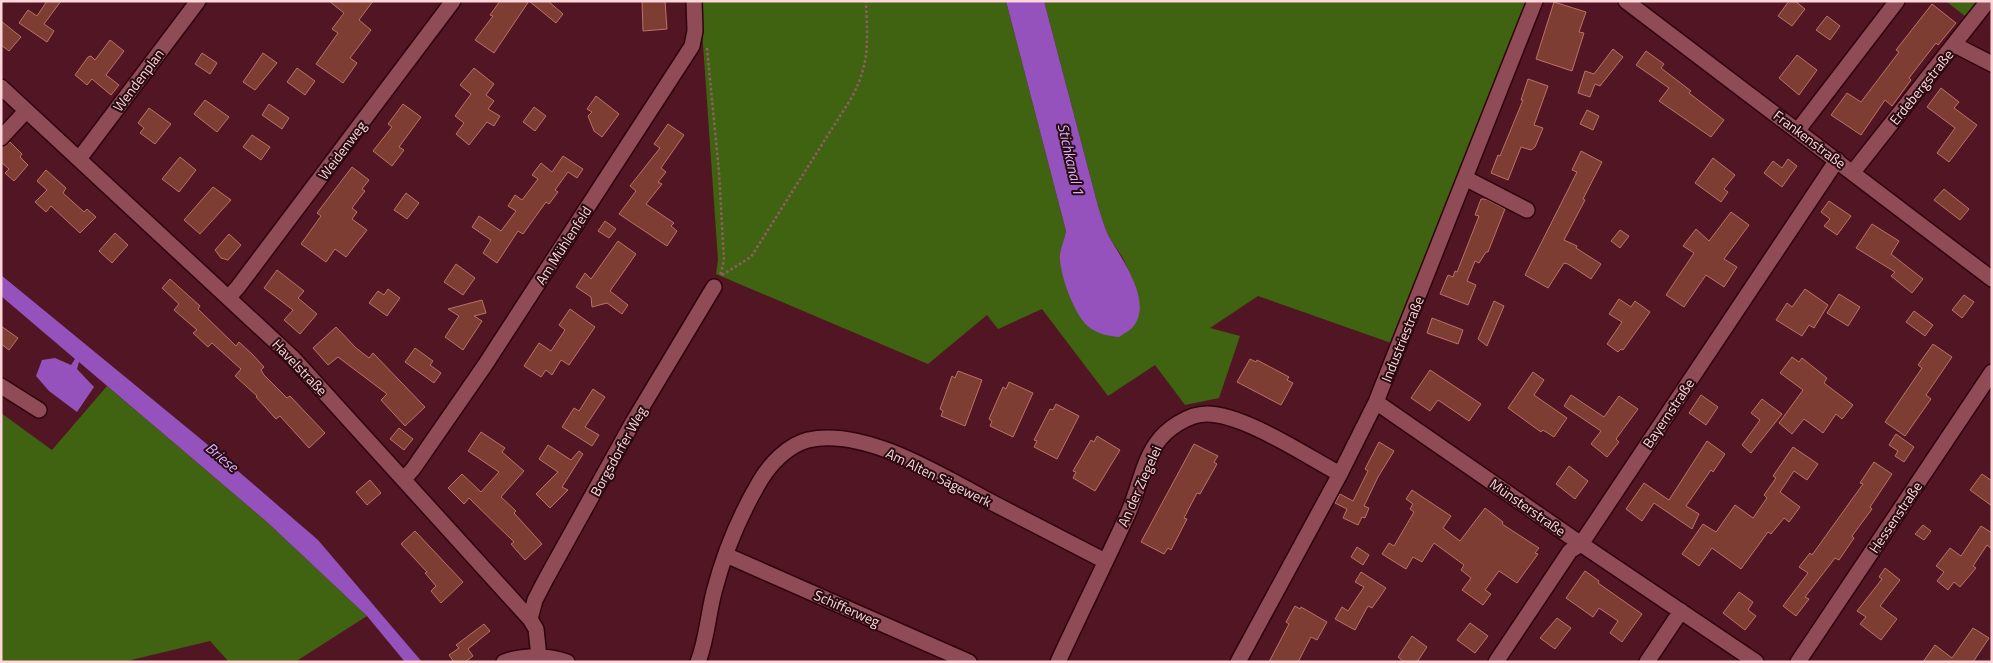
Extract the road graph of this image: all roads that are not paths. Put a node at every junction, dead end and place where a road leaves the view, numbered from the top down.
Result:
1 (198, 1) edge
2 (453, 1) edge
3 (694, 1) edge
4 (1535, 1) edge
5 (1626, 1) edge
6 (1897, 1) edge
7 (1988, 1) edge
8 (1955, 45) junction
9 (1992, 64) edge
10 (1, 87) edge
11 (26, 111) junction
12 (1798, 130) junction
13 (1, 138) edge
14 (79, 159) junction
15 (1837, 160) junction
16 (1853, 172) junction
17 (1465, 178) junction
18 (1526, 210) dead end
19 (1992, 278) edge
20 (717, 282) road end
21 (229, 297) junction
22 (1992, 372) edge
23 (1, 386) edge
24 (1376, 402) junction
25 (39, 410) dead end
26 (1340, 474) junction
27 (404, 479) junction
28 (1581, 544) junction
29 (726, 555) junction
30 (1104, 561) junction
31 (1681, 611) junction
32 (530, 619) junction
33 (539, 657) junction
34 (504, 662) edge
35 (567, 662) edge
36 (698, 662) edge
37 (969, 662) edge
38 (1058, 662) edge
39 (1238, 662) edge
40 (1496, 662) edge
41 (1647, 662) edge
42 (1756, 662) edge
43 (1798, 662) edge

1 - 14 street, Wendenplan
2 - 21 street, Weidenweg
3 - 27 street, Am Mühlenfeld
4 - 17 street, Industriestraße
5 - 12 street, Frankenstraße
6 - 12 street
7 - 8 street, Erdebergstraße
8 - 9 street
8 - 16 street, Erdebergstraße
10 - 11 street, Havelstraße
11 - 13 street
11 - 14 street, Havelstraße
12 - 15 street, Frankenstraße
14 - 21 street, Havelstraße
15 - 16 street, Frankenstraße
15 - 28 street, Bayernstraße
16 - 19 street, Frankenstraße
17 - 18 street
17 - 24 street, Industriestraße
20 - 32 street, Borgsdorfer Weg
21 - 27 street, Havelstraße
22 - 43 street, Hessenstraße
23 - 25 street
24 - 26 street, Industriestraße
24 - 28 street, Münsterstraße
26 - 30 street, An der Ziegelei
26 - 39 street, Industriestraße
27 - 32 street, Havelstraße
28 - 31 street, Münsterstraße
28 - 40 street, Bayernstraße
29 - 30 street, Am Alten Sägewerk
29 - 36 street, Am Alten Sägewerk
29 - 37 street, Schifferweg
30 - 38 street, An der Ziegelei
31 - 41 street
31 - 42 street, Münsterstraße
32 - 33 street, Havelstraße
33 - 34 street
33 - 35 street

